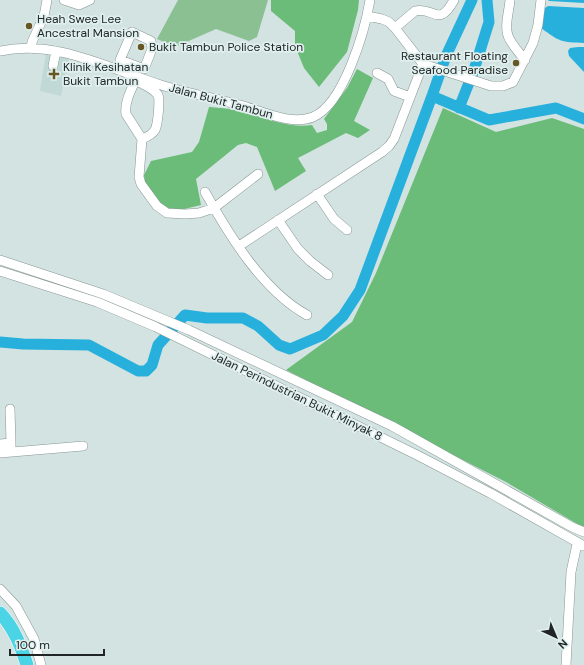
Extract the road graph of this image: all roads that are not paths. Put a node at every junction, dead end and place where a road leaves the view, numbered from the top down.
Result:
1 (46, 0) edge
2 (64, 0) edge
3 (90, 0) edge
4 (370, 0) edge
5 (454, 0) edge
6 (510, 0) edge
7 (541, 0) edge
8 (367, 16) junction
9 (395, 28) junction
10 (31, 49) junction
11 (0, 51) edge
12 (56, 51) junction
13 (525, 60) junction
14 (423, 64) junction
15 (53, 66) dead end
16 (134, 66) dead end
17 (377, 73) dead end
18 (135, 78) junction
19 (410, 97) junction
20 (142, 139) junction
21 (258, 174) dead end
22 (206, 192) dead end
23 (317, 194) junction
24 (214, 208) junction
25 (278, 220) junction
26 (347, 230) dead end
27 (239, 246) junction
28 (0, 260) edge
29 (0, 271) edge
30 (328, 275) dead end
31 (307, 315) dead end
32 (10, 409) dead end
33 (392, 426) junction
34 (387, 440) junction
35 (0, 444) edge
36 (83, 446) dead end
37 (11, 448) junction
38 (0, 453) edge
39 (584, 532) edge
40 (581, 545) edge
41 (0, 589) edge
42 (0, 613) edge
43 (0, 625) edge
44 (18, 665) edge
45 (27, 665) edge
46 (41, 665) edge
47 (566, 665) edge

1 - 10 street
2 - 3 street
4 - 8 street, Jalan Bukit Tambun
5 - 9 street
6 - 13 street
7 - 13 street
8 - 9 street
8 - 18 street, Jalan Bukit Tambun
9 - 14 street
10 - 11 street, Jalan Bukit Tambun
10 - 12 street, Jalan Bukit Tambun
12 - 15 street
12 - 18 street, Jalan Bukit Tambun
13 - 14 street
14 - 19 street
16 - 18 street
17 - 19 street
18 - 20 street
18 - 20 street
19 - 23 street
20 - 24 street
21 - 24 street
22 - 24 street
23 - 25 street
23 - 26 street
24 - 27 street
25 - 27 street
25 - 30 street
27 - 31 street
28 - 33 street, Jalan Perindustrian Bukit Minyak 8
29 - 34 street, Jalan Perindustrian Bukit Minyak 8
32 - 37 street
33 - 34 street
33 - 39 street, Jalan Perindustrian Bukit Minyak 8
34 - 40 street, Jalan Perindustrian Bukit Minyak 8
35 - 37 street
36 - 37 street
37 - 38 street
40 - 47 street
41 - 46 street
42 - 45 highway
43 - 44 highway

